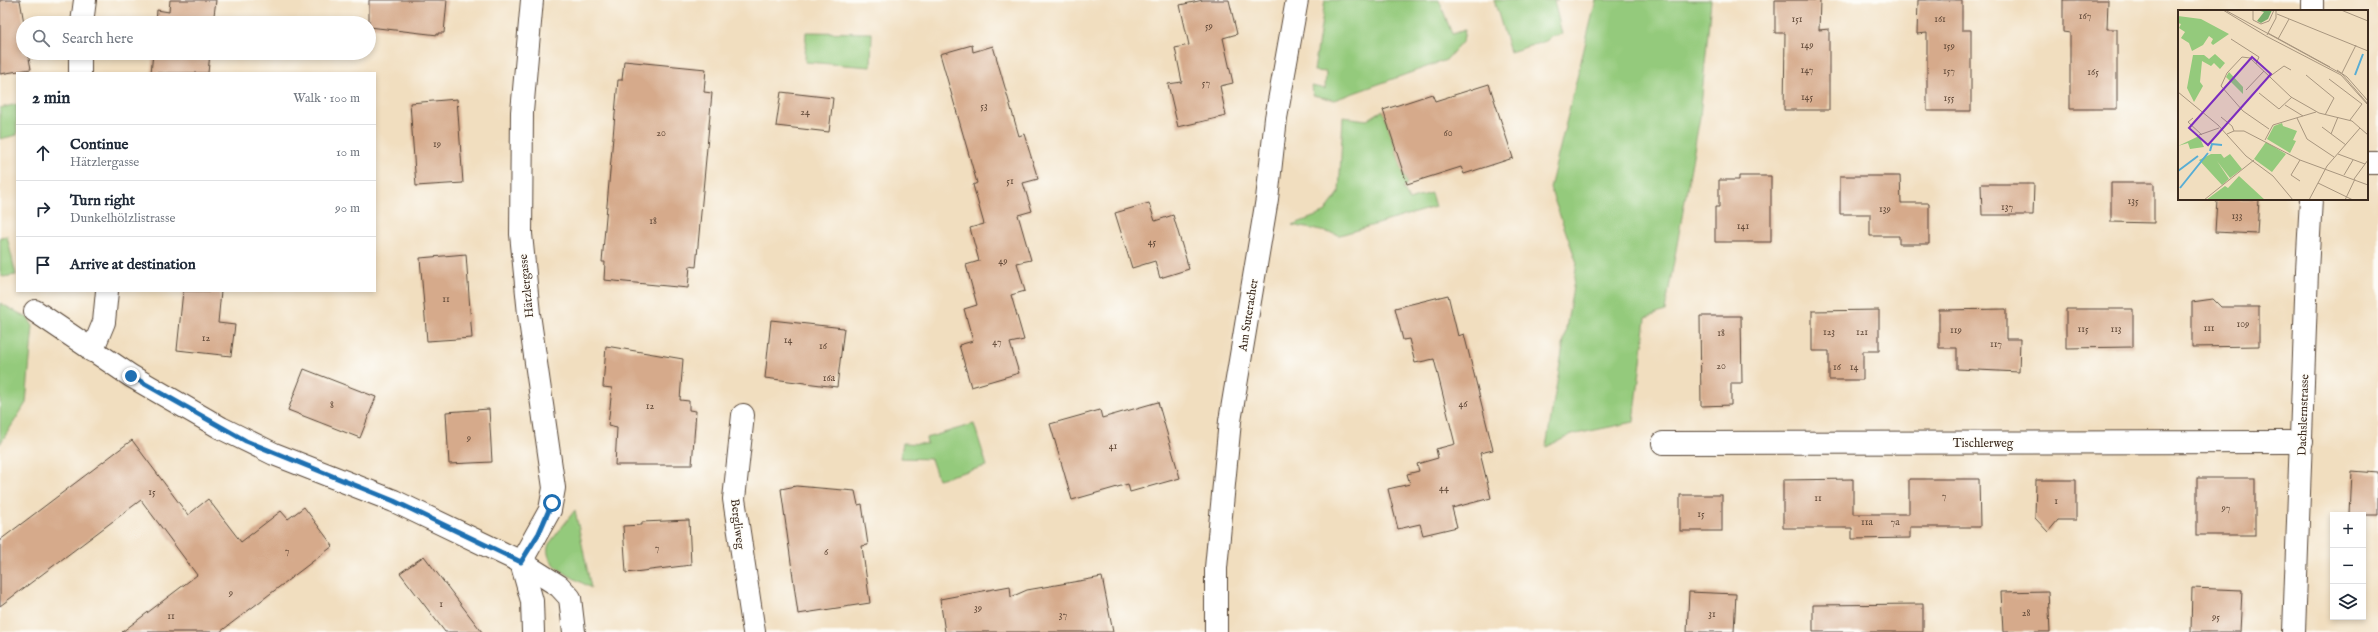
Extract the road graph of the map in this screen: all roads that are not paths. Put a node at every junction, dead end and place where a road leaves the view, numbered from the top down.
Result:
1 (85, 0) edge
2 (532, 0) edge
3 (1297, 0) edge
4 (83, 16) edge
5 (80, 60) edge
6 (80, 72) edge
7 (2311, 200) edge
8 (107, 292) edge
9 (35, 311) dead end
10 (92, 351) junction
11 (743, 415) dead end
12 (2302, 442) junction
13 (1663, 443) dead end
14 (521, 562) junction
15 (533, 632) edge
16 (574, 632) edge
17 (754, 632) edge
18 (1216, 632) edge
19 (2294, 632) edge

1 - 4 street
2 - 14 street, Hätzlergasse
3 - 18 street, Am Suteracher
5 - 6 street
7 - 12 street, Dachslernstrasse
8 - 10 street
9 - 10 street
10 - 14 street
11 - 17 street, Bergliweg
12 - 13 street, Tischlerweg
12 - 19 street, Dachslernstrasse
14 - 15 street
14 - 16 street

